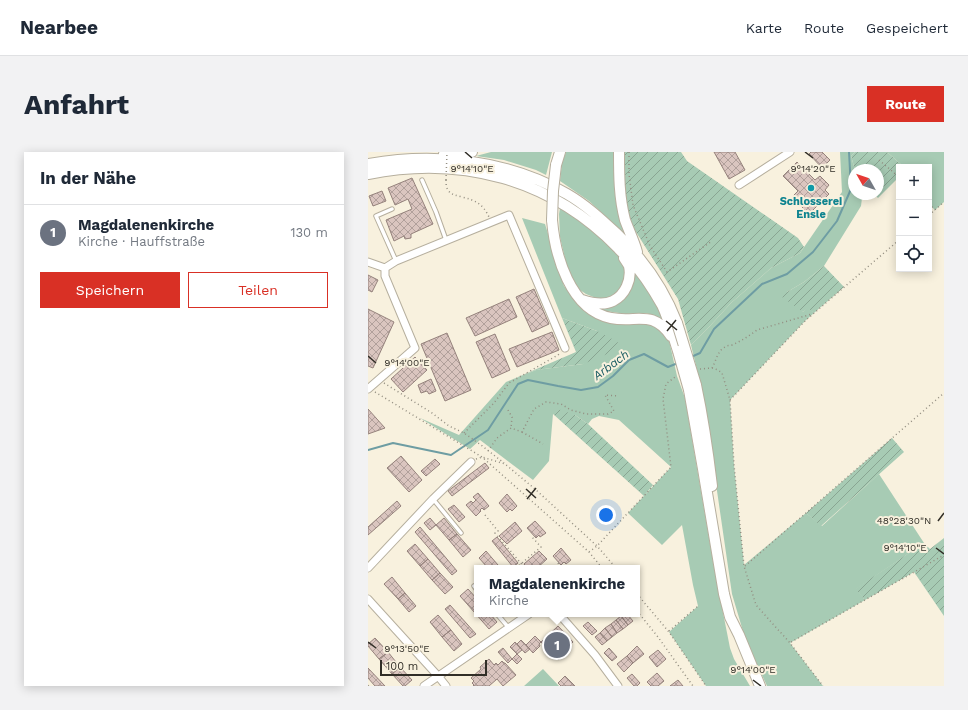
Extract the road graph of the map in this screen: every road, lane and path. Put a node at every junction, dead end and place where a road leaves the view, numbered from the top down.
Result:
1 (447, 152) edge
2 (472, 152) edge
3 (560, 152) edge
4 (619, 152) edge
5 (629, 152) edge
6 (790, 152) edge
7 (435, 157) junction
8 (879, 160) dead end
9 (368, 164) edge
10 (368, 174) edge
11 (896, 174) edge
12 (422, 180) dead end
13 (739, 185) dead end
14 (944, 202) edge
15 (932, 207) edge
16 (392, 209) dead end
17 (935, 210) junction
18 (932, 212) edge
19 (492, 222) junction
20 (446, 240) junction
21 (712, 241) dead end
22 (896, 243) edge
23 (618, 249) junction
24 (640, 259) junction
25 (396, 261) junction
26 (368, 262) edge
27 (385, 268) junction
28 (580, 300) junction
29 (814, 313) junction
30 (674, 341) junction
31 (565, 348) joint
32 (712, 368) junction
33 (698, 369) dead end
34 (675, 377) dead end
35 (379, 380) junction
36 (692, 387) junction
37 (368, 389) edge
38 (944, 393) edge
39 (619, 396) dead end
40 (730, 400) junction
41 (508, 410) dead end
42 (511, 428) junction
43 (522, 432) junction
44 (464, 433) junction
45 (543, 444) dead end
46 (488, 451) junction
47 (482, 457) junction
48 (471, 462) dead end
49 (505, 464) junction
50 (433, 499) junction
51 (485, 515) dead end
52 (461, 533) dead end
53 (531, 536) dead end
54 (597, 546) junction
55 (589, 552) junction
56 (944, 555) edge
57 (521, 564) joint
58 (600, 565) edge
59 (613, 565) edge
60 (744, 566) junction
61 (368, 568) edge
62 (640, 598) edge
63 (368, 599) edge
64 (698, 606) dead end
65 (640, 615) edge
66 (500, 617) edge
67 (525, 617) edge
68 (562, 617) edge
69 (509, 628) junction
70 (668, 632) junction
71 (790, 643) junction
72 (438, 676) junction
73 (424, 686) edge
74 (446, 686) edge
75 (618, 686) edge
76 (693, 686) edge
77 (706, 686) edge
78 (760, 686) edge
79 (823, 686) edge

1 - 19 path, bridge
2 - 7 main road
3 - 28 main road, bridge
4 - 24 main road
5 - 21 path
6 - 13 street
7 - 9 main road
7 - 24 main road
8 - 11 path
10 - 23 main road
12 - 20 lane
14 - 17 path
15 - 17 path
16 - 25 lane
17 - 18 path
19 - 20 street
19 - 31 street
20 - 25 street
22 - 29 path
23 - 28 main road
23 - 30 main road
24 - 36 main road, bridge
25 - 27 street
26 - 27 street
27 - 35 street
28 - 30 main road
29 - 32 path
29 - 40 path
30 - 36 main road, bridge
31 - 44 path
32 - 33 path
32 - 40 path
34 - 54 path
35 - 37 street
35 - 44 path
36 - 78 main road
37 - 47 path
38 - 60 path
39 - 43 path
40 - 60 path
41 - 42 path
42 - 43 path
42 - 46 path
43 - 45 path
44 - 46 path
46 - 49 path
47 - 49 path
47 - 55 path
48 - 50 street
49 - 54 path
50 - 52 lane
50 - 61 street
51 - 57 path
53 - 57 path
54 - 55 path
54 - 59 path
55 - 58 path
56 - 71 path
60 - 71 path
62 - 70 path
63 - 72 street
64 - 70 path
65 - 76 path
66 - 69 lane
67 - 69 street
68 - 75 street
69 - 72 street
70 - 77 path
71 - 79 path
72 - 73 street
72 - 74 street

